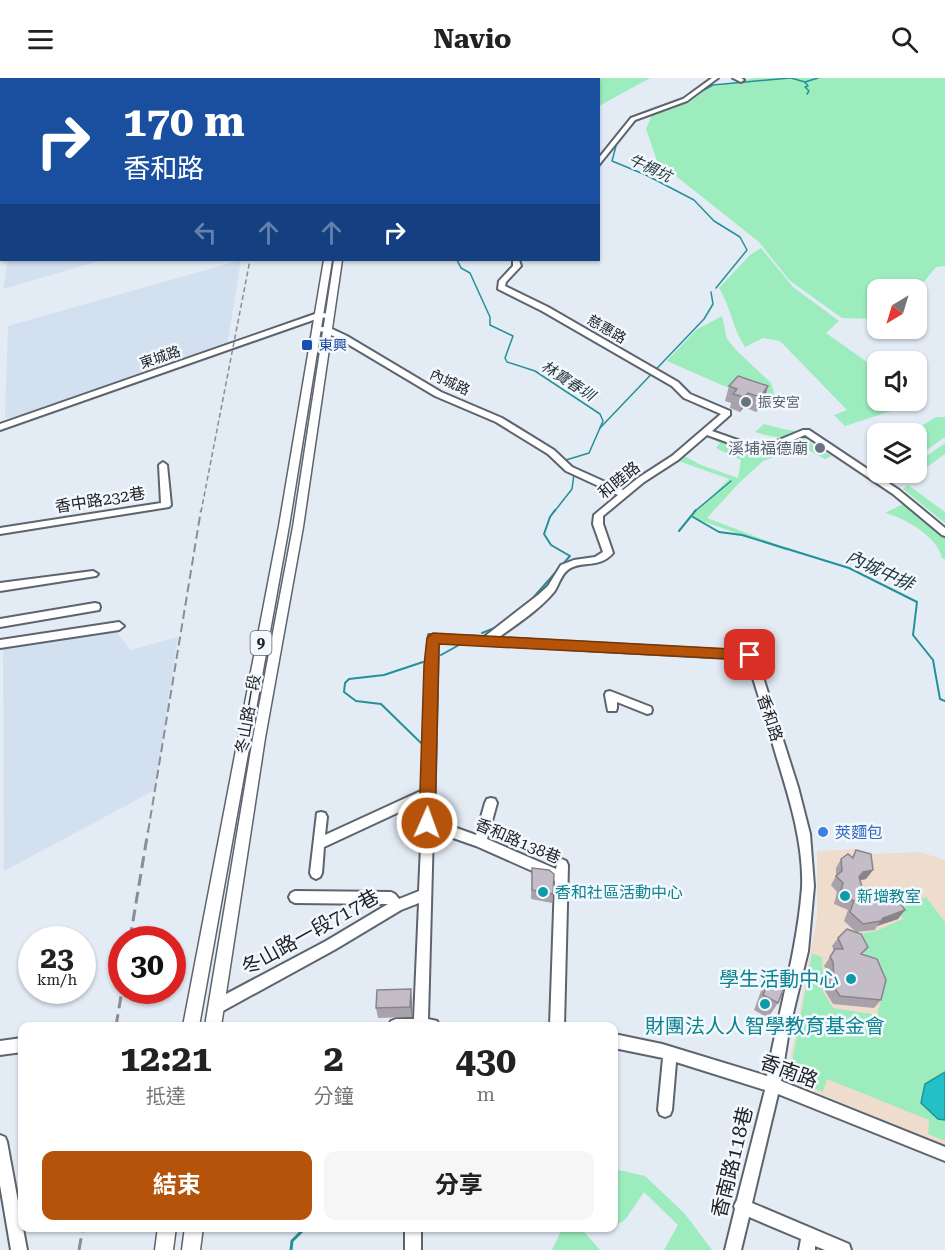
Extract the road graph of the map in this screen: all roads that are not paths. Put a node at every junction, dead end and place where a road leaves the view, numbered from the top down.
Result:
1 (715, 78) edge
2 (600, 161) edge
3 (328, 261) edge
4 (338, 261) edge
5 (516, 261) edge
6 (323, 322) junction
7 (727, 413) joint
8 (0, 427) edge
9 (707, 432) junction
10 (164, 465) dead end
11 (624, 494) junction
12 (284, 526) junction
13 (298, 526) junction
14 (0, 531) edge
15 (945, 533) edge
16 (93, 574) dead end
17 (0, 587) edge
18 (95, 607) dead end
19 (0, 623) edge
20 (119, 626) dead end
21 (262, 636) junction
22 (276, 637) junction
23 (486, 641) junction
24 (0, 644) edge
25 (612, 708) dead end
26 (647, 710) dead end
27 (428, 793) junction
28 (491, 803) dead end
29 (321, 817) dead end
30 (427, 823) junction
31 (480, 842) junction
32 (318, 844) junction
33 (316, 873) dead end
34 (425, 895) junction
35 (295, 897) dead end
36 (397, 906) junction
37 (216, 1007) junction
38 (192, 1022) edge
39 (214, 1022) edge
40 (421, 1022) edge
41 (557, 1022) edge
42 (618, 1042) edge
43 (18, 1046) edge
44 (0, 1048) edge
45 (670, 1054) junction
46 (773, 1084) junction
47 (665, 1110) dead end
48 (0, 1142) edge
49 (945, 1154) edge
50 (742, 1206) junction
51 (166, 1232) edge
52 (193, 1232) edge
53 (413, 1232) edge
54 (808, 1243) edge
55 (19, 1250) edge
56 (164, 1250) edge
57 (191, 1250) edge
58 (413, 1250) edge
59 (733, 1250) edge
60 (843, 1250) edge

1 - 2 street
3 - 6 main road, 冬山路一段 / 9
4 - 6 main road, 冬山路一段 / 9
5 - 7 street, 慈惠路
6 - 8 street, 東城路
6 - 11 street, 內城路
6 - 12 main road, 冬山路一段 / 9
6 - 13 main road, 冬山路一段 / 9
7 - 9 street, 和睦路
9 - 11 street, 和睦路
9 - 15 street
10 - 14 street, 香中路232巷
11 - 23 street, 和睦路
12 - 13 main road
12 - 21 main road, 冬山路一段 / 9
13 - 22 main road, 冬山路一段 / 9
16 - 17 street
18 - 19 street
20 - 24 street
21 - 22 main road
21 - 38 main road, 冬山路一段 / 9
22 - 37 main road, 冬山路一段 / 9
23 - 27 street, 香和路
23 - 46 street, 香和路
25 - 26 street
27 - 30 street, 香和路
27 - 32 street
28 - 31 street
29 - 32 street
30 - 31 street, 香和路138巷
30 - 34 street, 香和路
31 - 41 street, 香和路138巷
32 - 33 street
34 - 36 street, 冬山路一段717巷
34 - 40 street, 香和路
35 - 36 street
36 - 37 street, 冬山路一段717巷
37 - 39 main road, 冬山路一段 / 9
42 - 45 street, 香南路
43 - 44 street
45 - 46 street, 香南路
45 - 47 street
46 - 49 street, 香南路
46 - 50 street, 香南路118巷
48 - 55 street
50 - 54 street
50 - 59 street, 香南路118巷
51 - 56 main road
52 - 57 main road
53 - 58 street
54 - 60 street

